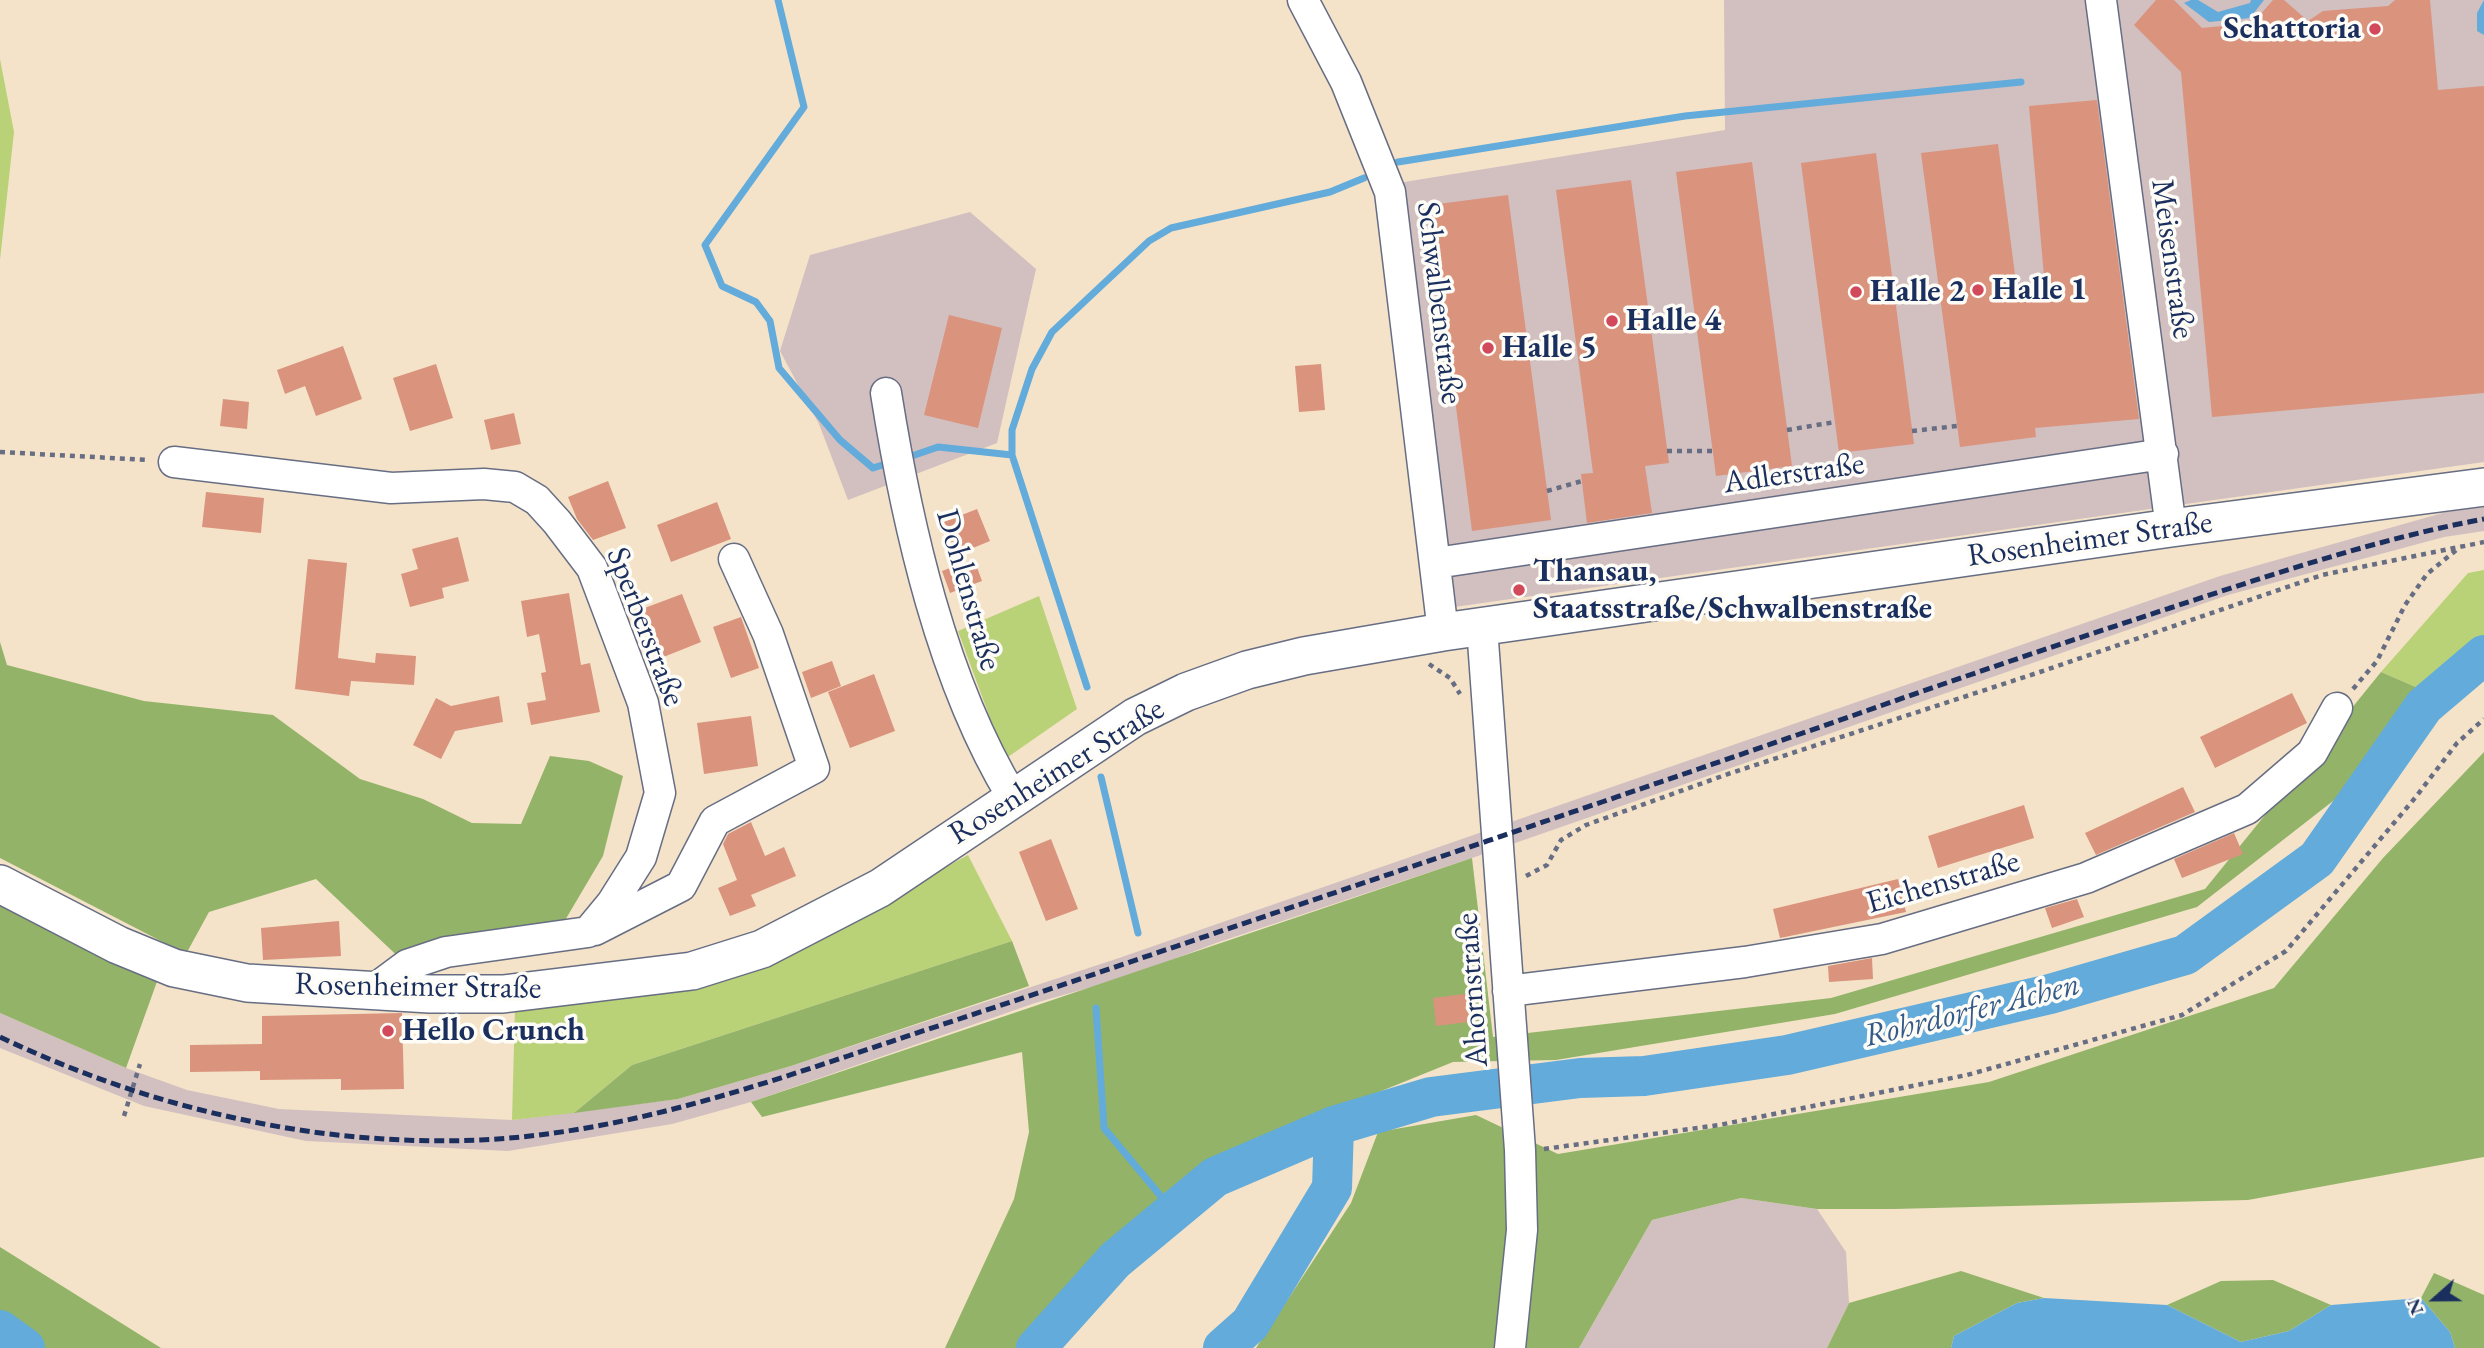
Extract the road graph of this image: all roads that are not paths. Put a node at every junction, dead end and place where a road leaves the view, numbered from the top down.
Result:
1 (1303, 0) edge
2 (2101, 0) edge
3 (886, 393) dead end
4 (2163, 454) junction
5 (174, 462) road end
6 (2484, 487) edge
7 (2171, 528) junction
8 (734, 559) dead end
9 (1436, 563) junction
10 (1482, 626) junction
11 (1443, 632) junction
12 (2337, 708) road end
13 (1012, 796) junction
14 (0, 884) edge
15 (588, 932) junction
16 (372, 991) junction
17 (1508, 991) junction
18 (1510, 1348) edge

1 - 9 street, Schwalbenstraße
2 - 4 street, Meisenstraße
3 - 13 street, Dohlenstraße
4 - 7 street, Meisenstraße
4 - 9 street, Adlerstraße
5 - 15 street, Sperberstraße
6 - 7 main road, Rosenheimer Straße
7 - 10 main road, Rosenheimer Straße
8 - 15 street
9 - 11 street, Schwalbenstraße
10 - 11 main road, Rosenheimer Straße
10 - 17 street, Ahornstraße
11 - 13 main road, Rosenheimer Straße
12 - 17 street, Eichenstraße
13 - 16 main road, Rosenheimer Straße
14 - 16 main road, Rosenheimer Straße
15 - 16 street
17 - 18 street, Ahornstraße

